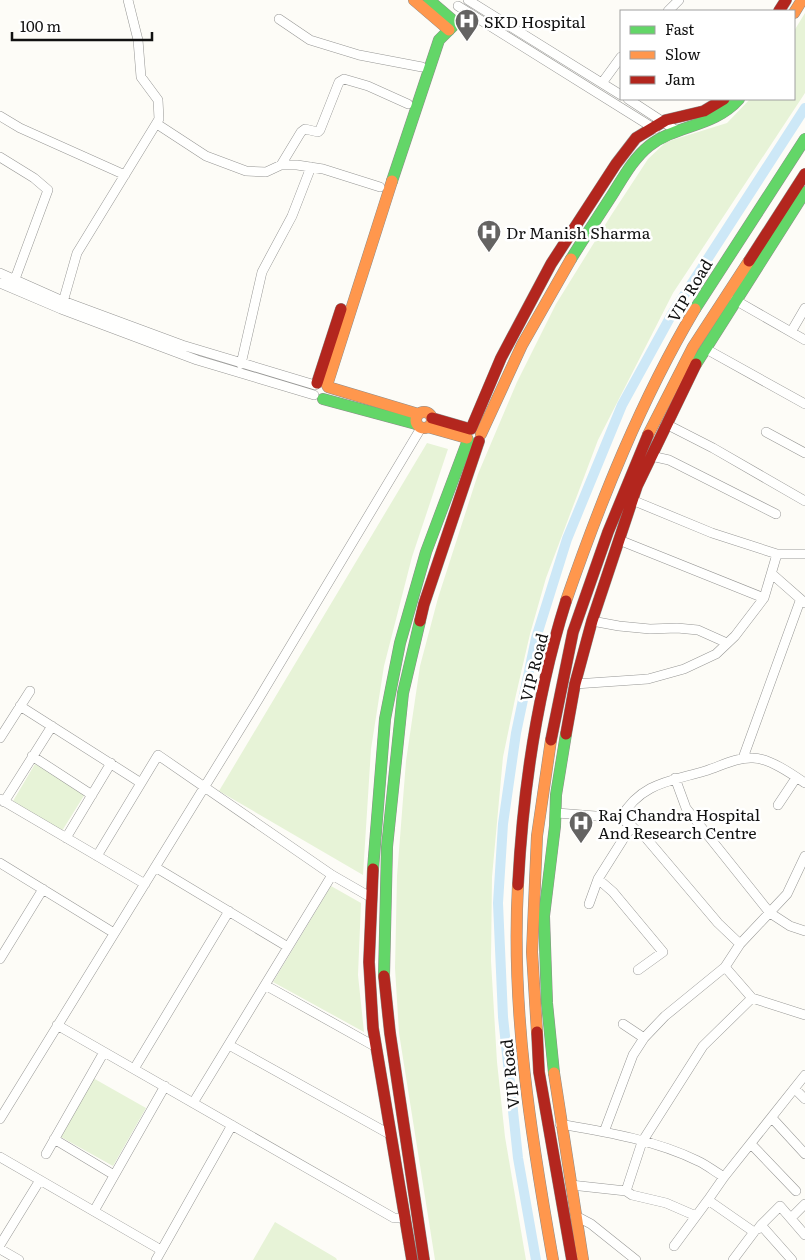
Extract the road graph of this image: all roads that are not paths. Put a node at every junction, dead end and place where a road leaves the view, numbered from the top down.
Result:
1 (128, 0) edge
2 (414, 0) edge
3 (429, 0) edge
4 (679, 0) edge
5 (802, 0) edge
6 (473, 1) edge
7 (463, 6) edge
8 (669, 10) edge
9 (795, 11) edge
10 (279, 18) dead end
11 (449, 23) junction
12 (620, 58) edge
13 (565, 60) junction
14 (422, 67) junction
15 (559, 69) junction
16 (602, 83) junction
17 (620, 94) edge
18 (630, 100) edge
19 (722, 100) edge
20 (738, 100) edge
21 (408, 104) junction
22 (0, 116) edge
23 (663, 121) junction
24 (157, 124) junction
25 (652, 128) junction
26 (676, 131) junction
27 (666, 136) junction
28 (805, 139) edge
29 (0, 157) edge
30 (281, 165) junction
31 (311, 167) junction
32 (805, 174) edge
33 (125, 175) junction
34 (380, 187) junction
35 (805, 192) edge
36 (0, 273) edge
37 (15, 279) junction
38 (0, 284) edge
39 (735, 300) junction
40 (62, 305) junction
41 (805, 308) edge
42 (791, 332) junction
43 (805, 340) edge
44 (706, 349) junction
45 (241, 364) junction
46 (321, 389) junction
47 (805, 404) edge
48 (423, 422) junction
49 (666, 424) junction
50 (766, 432) dead end
51 (473, 435) junction
52 (805, 453) edge
53 (651, 456) junction
54 (632, 500) junction
55 (805, 501) edge
56 (776, 514) dead end
57 (619, 540) junction
58 (777, 554) junction
59 (805, 554) edge
60 (772, 574) junction
61 (764, 598) junction
62 (803, 602) edge
63 (592, 621) junction
64 (727, 643) junction
65 (575, 684) junction
66 (30, 691) dead end
67 (20, 706) junction
68 (52, 726) junction
69 (0, 738) edge
70 (32, 756) junction
71 (743, 758) junction
72 (111, 763) junction
73 (675, 778) junction
74 (796, 778) junction
75 (141, 783) junction
76 (805, 783) edge
77 (204, 787) junction
78 (92, 795) junction
79 (2, 800) edge
80 (778, 804) dead end
81 (556, 814) junction
82 (621, 818) junction
83 (633, 827) junction
84 (66, 838) junction
85 (97, 856) junction
86 (805, 856) edge
87 (0, 863) edge
88 (155, 867) junction
89 (332, 875) junction
90 (598, 879) junction
91 (145, 884) junction
92 (43, 889) junction
93 (372, 898) junction
94 (589, 904) dead end
95 (229, 911) junction
96 (770, 913) junction
97 (805, 931) edge
98 (114, 933) junction
99 (740, 944) junction
100 (288, 947) junction
101 (0, 959) edge
102 (725, 967) junction
103 (638, 970) dead end
104 (265, 985) junction
105 (752, 998) junction
106 (805, 1015) edge
107 (623, 1024) dead end
108 (57, 1025) junction
109 (644, 1038) junction
110 (229, 1045) junction
111 (376, 1047) junction
112 (104, 1052) junction
113 (134, 1069) junction
114 (805, 1075) edge
115 (164, 1086) junction
116 (795, 1089) junction
117 (805, 1099) edge
118 (193, 1103) junction
119 (772, 1118) junction
120 (0, 1119) edge
121 (560, 1124) junction
122 (232, 1125) junction
123 (604, 1132) junction
124 (391, 1136) junction
125 (54, 1139) junction
126 (642, 1142) junction
127 (751, 1144) junction
128 (46, 1154) dead end
129 (805, 1154) edge
130 (0, 1157) edge
131 (114, 1175) junction
132 (724, 1177) junction
133 (40, 1180) junction
134 (571, 1186) junction
135 (626, 1191) junction
136 (796, 1191) dead end
137 (708, 1200) junction
138 (805, 1204) edge
139 (94, 1211) junction
140 (576, 1216) junction
141 (696, 1216) junction
142 (405, 1218) junction
143 (790, 1218) junction
144 (761, 1225) junction
145 (754, 1232) junction
146 (805, 1235) edge
147 (674, 1246) dead end
148 (0, 1249) edge
149 (162, 1250) junction
150 (19, 1260) edge
151 (156, 1260) edge
152 (412, 1260) edge
153 (424, 1260) edge
154 (553, 1260) edge
155 (572, 1260) edge
156 (583, 1260) edge
157 (636, 1260) edge
158 (733, 1260) edge
159 (792, 1260) edge

1 - 24 street
2 - 11 street
3 - 11 street
4 - 8 street
5 - 9 street
6 - 7 street
6 - 13 street
7 - 11 street
7 - 15 street
10 - 14 street
11 - 14 street
11 - 46 street
12 - 16 street
13 - 15 street
13 - 16 street
14 - 21 street
15 - 25 street
16 - 17 street
18 - 23 street
19 - 23 street
20 - 26 street
21 - 30 street
21 - 34 street
22 - 33 street
23 - 25 street
23 - 26 street
24 - 30 street
24 - 33 street
25 - 27 street
25 - 51 street
26 - 27 street
27 - 51 street
28 - 154 street, VIP Road
29 - 37 street
30 - 31 street
31 - 34 street
31 - 45 street
32 - 155 street, VIP Road
33 - 40 street
34 - 46 street
35 - 39 street
36 - 37 street
37 - 40 street
38 - 40 street
39 - 42 street
39 - 44 street
40 - 45 street
40 - 46 street
41 - 42 street
42 - 43 street
44 - 47 street
44 - 49 street
45 - 46 street
46 - 48 street
48 - 51 street
48 - 77 street
49 - 53 street
49 - 55 street
50 - 52 street
51 - 93 street
51 - 153 street
53 - 54 street
53 - 56 street
54 - 57 street
54 - 58 street
57 - 61 street
57 - 63 street
58 - 59 street
58 - 60 street
60 - 61 street
60 - 62 street
61 - 64 street
62 - 71 street
63 - 64 street
63 - 65 street
64 - 65 street
65 - 81 street
66 - 67 street
67 - 68 street
67 - 69 street
68 - 70 street
68 - 72 street
70 - 78 street
70 - 79 street
71 - 73 street
71 - 74 street
72 - 75 street
72 - 78 street
73 - 82 street
73 - 96 street
74 - 76 street
74 - 80 street
75 - 77 street
75 - 85 street
77 - 88 street
77 - 89 street
78 - 84 street
79 - 84 street
81 - 82 street
81 - 121 street
82 - 83 street
83 - 90 street
83 - 99 street
84 - 85 street
85 - 91 street
86 - 96 street
87 - 92 street
88 - 91 street
88 - 95 street
89 - 93 street
89 - 100 street
90 - 94 street
90 - 103 street
91 - 98 street
92 - 98 street
92 - 101 street
93 - 111 street
95 - 100 street
95 - 113 street
96 - 97 street
96 - 99 street
98 - 108 street
99 - 102 street
100 - 104 street
102 - 105 street
102 - 109 street
104 - 110 street
104 - 111 street
105 - 106 street
105 - 126 street
107 - 109 street
108 - 112 street
108 - 120 street
109 - 123 street
110 - 118 street
110 - 124 street
111 - 124 street
112 - 113 street
112 - 125 street
113 - 115 street
114 - 116 street
115 - 118 street
115 - 131 street
116 - 117 street
116 - 119 street
118 - 122 street
119 - 127 street
119 - 129 street
121 - 123 street
121 - 134 street
122 - 142 street
122 - 149 street
123 - 126 street
124 - 142 street
125 - 128 street
125 - 131 street
126 - 132 street
126 - 135 street
127 - 132 street
127 - 136 street
130 - 133 street
131 - 139 street
132 - 137 street
133 - 139 street
133 - 148 street
134 - 135 street
134 - 140 street
135 - 141 street
137 - 141 street
137 - 145 street
138 - 143 street
139 - 149 street
140 - 156 street
140 - 157 street
141 - 147 street
142 - 152 street
143 - 144 street
143 - 146 street
144 - 145 street
144 - 159 street
145 - 158 street
148 - 150 street
149 - 151 street

